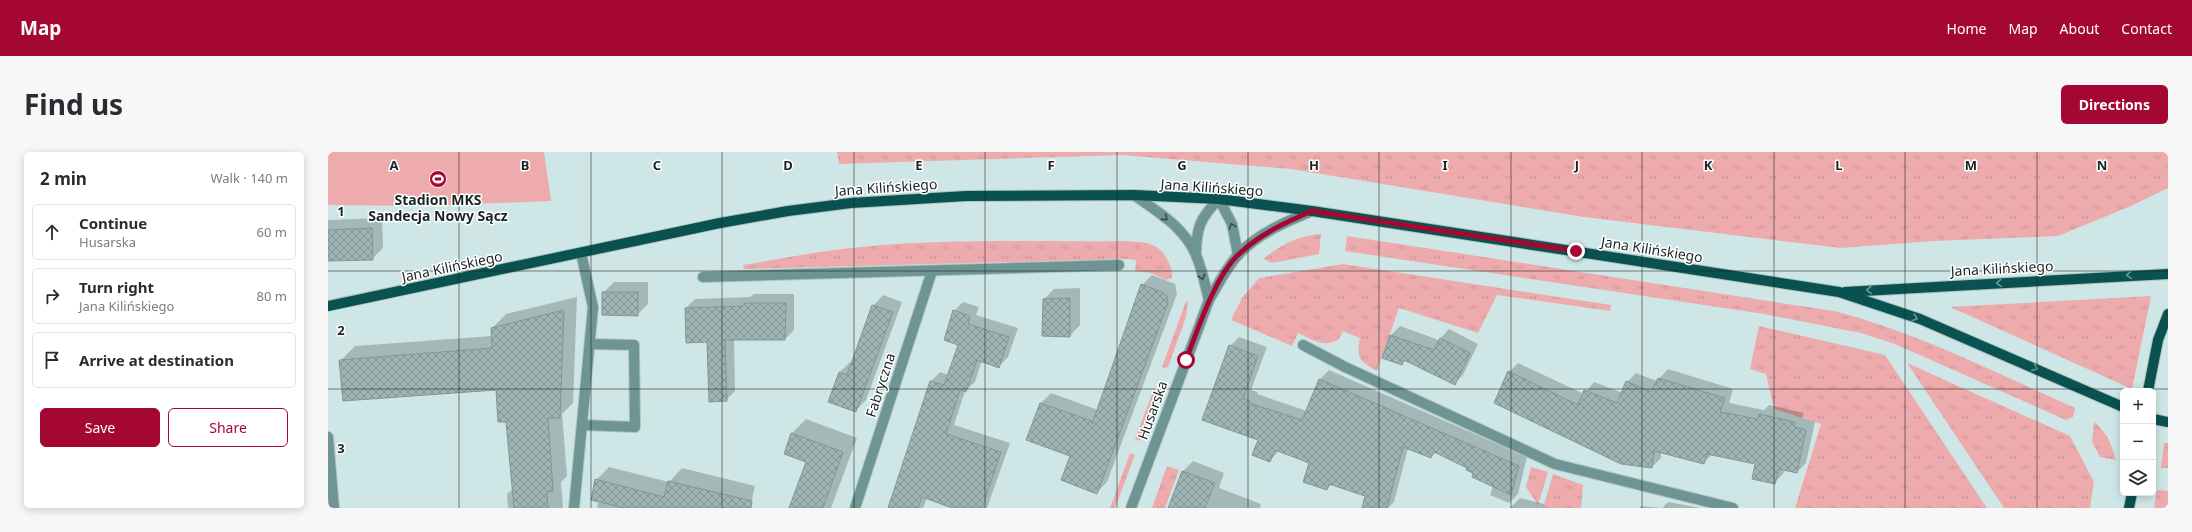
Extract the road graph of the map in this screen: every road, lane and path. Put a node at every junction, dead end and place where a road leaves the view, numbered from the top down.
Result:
1 (1134, 195) junction
2 (1219, 199) junction
3 (1312, 211) junction
4 (581, 252) junction
5 (1196, 255) junction
6 (1238, 255) junction
7 (1119, 265) dead end
8 (932, 271) junction
9 (2168, 274) edge
10 (703, 277) dead end
11 (1838, 292) junction
12 (1209, 300) junction
13 (328, 306) edge
14 (2168, 314) edge
15 (590, 344) junction
16 (1303, 345) dead end
17 (2149, 388) edge
18 (2120, 406) edge
19 (2156, 420) edge
20 (2168, 422) edge
21 (582, 425) junction
22 (328, 437) edge
23 (2132, 496) edge
24 (334, 508) edge
25 (574, 508) edge
26 (855, 508) edge
27 (1131, 508) edge
28 (1733, 508) edge
29 (2130, 508) edge

1 - 2 main road, Jana Kilińskiego
1 - 4 main road, Jana Kilińskiego
1 -> 5 street
2 - 3 main road, Jana Kilińskiego
2 - 5 street
6 -> 2 street
3 - 6 street, Husarska
3 - 11 main road, Jana Kilińskiego
4 - 13 main road, Jana Kilińskiego
4 - 15 street
5 -> 12 street
6 - 12 street, Husarska
7 - 8 street
8 - 10 street
8 - 26 street, Fabryczna
9 -> 11 main road, Jana Kilińskiego
11 -> 18 main road, Jana Kilińskiego
12 - 27 street, Husarska
14 - 17 main road
15 - 21 street
15 - 21 street
16 - 28 street
19 - 20 main road
21 - 25 street
22 - 24 street
23 - 29 main road

